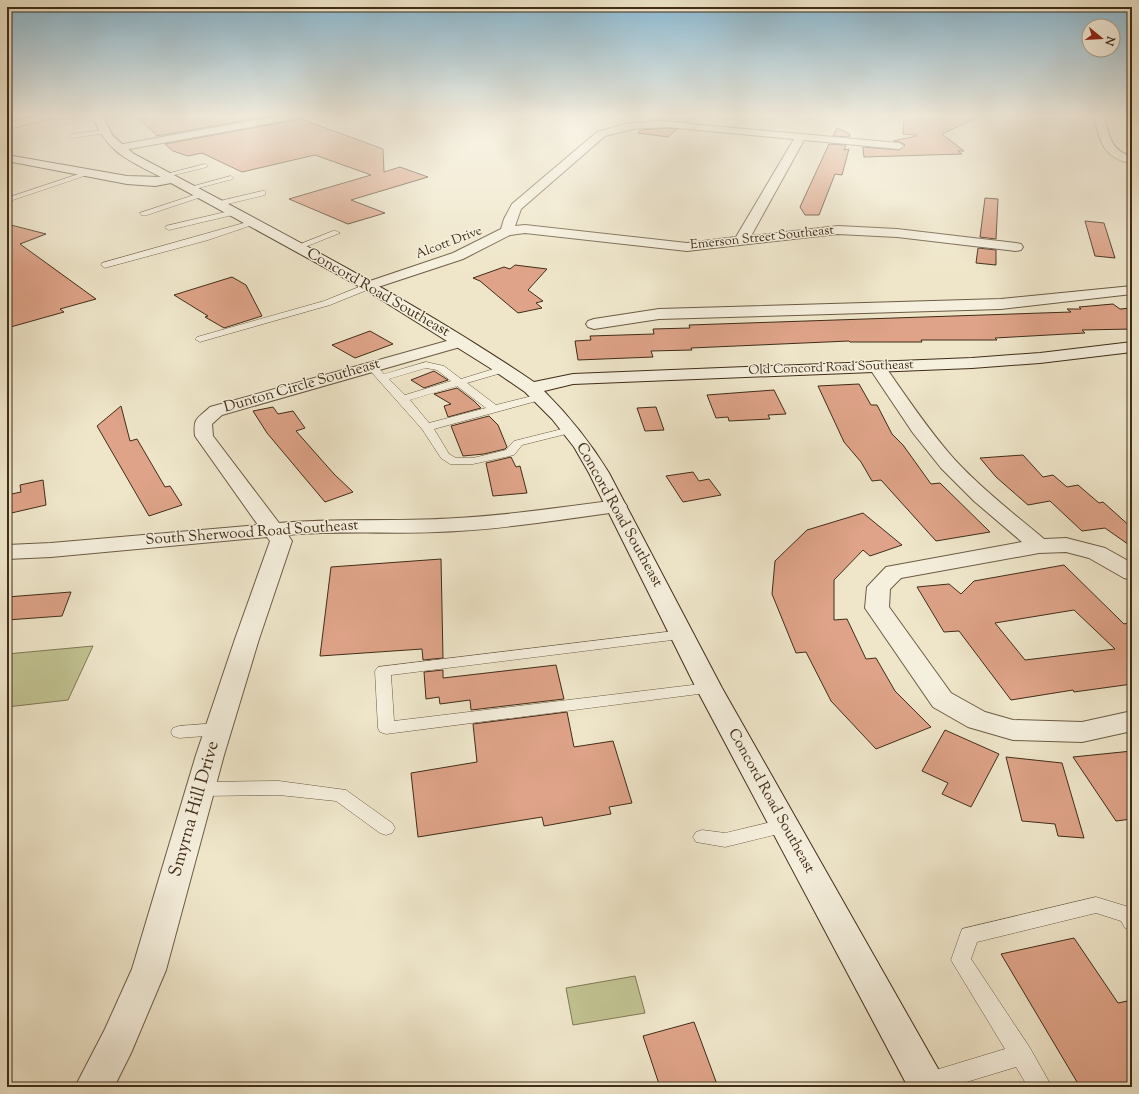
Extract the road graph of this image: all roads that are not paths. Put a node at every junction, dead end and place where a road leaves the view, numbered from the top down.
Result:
1 (60, 166) edge
2 (149, 166) edge
3 (205, 166) dead end
4 (564, 166) edge
5 (784, 166) edge
6 (88, 173) junction
7 (170, 177) junction
8 (231, 178) dead end
9 (191, 188) junction
10 (262, 193) dead end
11 (203, 195) junction
12 (7, 200) edge
13 (219, 204) junction
14 (234, 212) junction
15 (144, 213) dead end
16 (254, 223) junction
17 (169, 228) dead end
18 (507, 231) junction
19 (336, 233) dead end
20 (741, 241) junction
21 (297, 246) junction
22 (1016, 247) dead end
23 (105, 265) dead end
24 (369, 286) junction
25 (1132, 290) edge
26 (594, 324) dead end
27 (200, 339) dead end
28 (461, 342) junction
29 (1132, 347) edge
30 (876, 366) junction
31 (504, 369) junction
32 (377, 372) junction
33 (460, 383) junction
34 (535, 392) junction
35 (403, 399) junction
36 (494, 409) junction
37 (428, 427) junction
38 (570, 430) junction
39 (617, 506) junction
40 (273, 529) junction
41 (1039, 546) junction
42 (7, 552) edge
43 (1132, 573) edge
44 (683, 635) junction
45 (709, 688) junction
46 (1132, 721) edge
47 (218, 729) junction
48 (179, 732) dead end
49 (200, 789) junction
50 (784, 826) junction
51 (386, 828) dead end
52 (702, 837) dead end
53 (1132, 922) edge
54 (1022, 1055) junction
55 (926, 1085) edge
56 (94, 1087) edge
57 (1041, 1087) edge

1 - 6 street
2 - 7 street, Concord Road Southeast
3 - 7 lane
4 - 18 street
5 - 20 street
6 - 7 street
6 - 12 lane
7 - 9 street, Concord Road Southeast
8 - 9 lane
9 - 11 street, Concord Road Southeast
10 - 13 lane
11 - 13 street, Concord Road Southeast
11 - 15 lane
13 - 14 street, Concord Road Southeast
14 - 16 street, Concord Road Southeast
14 - 17 lane
16 - 21 street, Concord Road Southeast
16 - 23 lane
18 - 20 street, Emerson Street Southeast
18 - 24 street, Alcott Drive
19 - 21 lane
20 - 22 street, Emerson Street Southeast
21 - 24 street, Concord Road Southeast
24 - 27 lane
24 - 28 street, Concord Road Southeast
25 - 26 street
28 - 31 street, Concord Road Southeast
28 - 32 street, Dunton Circle Southeast
29 - 30 street, Old Concord Road Southeast
30 - 34 street, Old Concord Road Southeast
30 - 41 street
31 - 33 lane
31 - 34 street, Concord Road Southeast
32 - 33 lane
32 - 35 lane
32 - 40 street, Dunton Circle Southeast
33 - 35 lane
33 - 36 lane
34 - 36 lane
34 - 38 street, Concord Road Southeast
35 - 37 lane
36 - 37 lane
37 - 38 lane
38 - 39 street, Concord Road Southeast
39 - 40 street, South Sherwood Road Southeast
39 - 44 street, Concord Road Southeast
40 - 42 street, South Sherwood Road Southeast
40 - 47 street, Smyrna Hill Drive
41 - 43 street
41 - 46 street
44 - 45 street, Concord Road Southeast
44 - 45 lane
45 - 50 street, Concord Road Southeast
47 - 48 lane
47 - 49 street, Smyrna Hill Drive
49 - 51 lane
49 - 56 street, Smyrna Hill Drive
50 - 52 lane
50 - 55 street, Concord Road Southeast
53 - 54 lane
54 - 55 lane
54 - 57 lane

